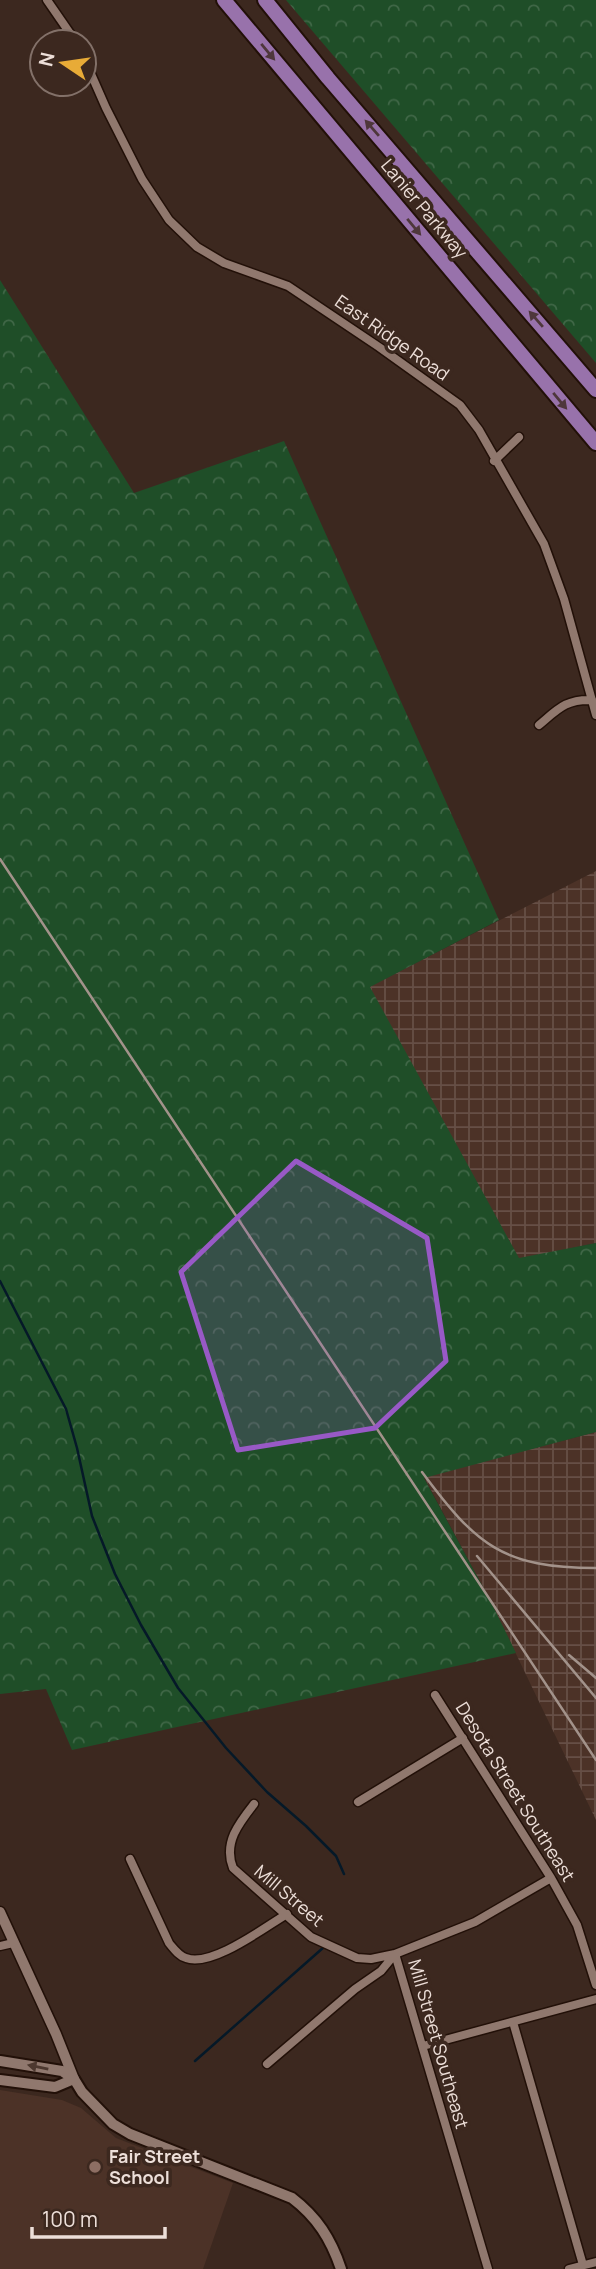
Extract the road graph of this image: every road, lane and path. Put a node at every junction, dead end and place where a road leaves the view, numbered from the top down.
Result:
1 (47, 0) edge
2 (224, 0) edge
3 (265, 0) edge
4 (66, 28) edge
5 (98, 90) edge
6 (596, 390) edge
7 (519, 437) dead end
8 (596, 443) edge
9 (494, 461) junction
10 (593, 700) junction
11 (596, 715) edge
12 (539, 725) dead end
13 (435, 1695) dead end
14 (463, 1738) junction
15 (358, 1802) dead end
16 (254, 1804) dead end
17 (130, 1859) dead end
18 (551, 1878) junction
19 (0, 1912) edge
20 (287, 1914) junction
21 (13, 1943) junction
22 (0, 1946) edge
23 (396, 1954) junction
24 (596, 1985) edge
25 (596, 1999) edge
26 (513, 2022) junction
27 (423, 2046) junction
28 (0, 2061) edge
29 (267, 2064) dead end
30 (74, 2079) junction
31 (0, 2080) edge
32 (596, 2262) edge
33 (583, 2265) junction
34 (341, 2269) edge
35 (488, 2269) edge
36 (569, 2269) edge

1 - 4 street
2 -> 8 highway, Lanier Parkway
6 -> 3 highway, Lanier Parkway
5 - 9 street, East Ridge Road
7 - 9 street
9 - 10 street, East Ridge Road
10 - 11 street, East Ridge Road
10 - 12 street
13 - 14 street, Desota Street Southeast
14 - 15 street
14 - 18 street, Desota Street Southeast
16 - 20 street, Mill Street
17 - 20 street
18 - 23 street, Mill Street Southeast
18 - 24 street, Desota Street Southeast
19 - 21 street
20 - 23 street, Mill Street
21 - 22 street
21 - 30 street
23 - 27 street, Mill Street Southeast
23 - 29 street
25 - 26 street
26 - 27 street
26 - 33 street
27 - 35 street, Mill Street Southeast
30 -> 28 main road
30 - 31 main road
30 - 34 main road
32 - 33 street
33 - 36 street

